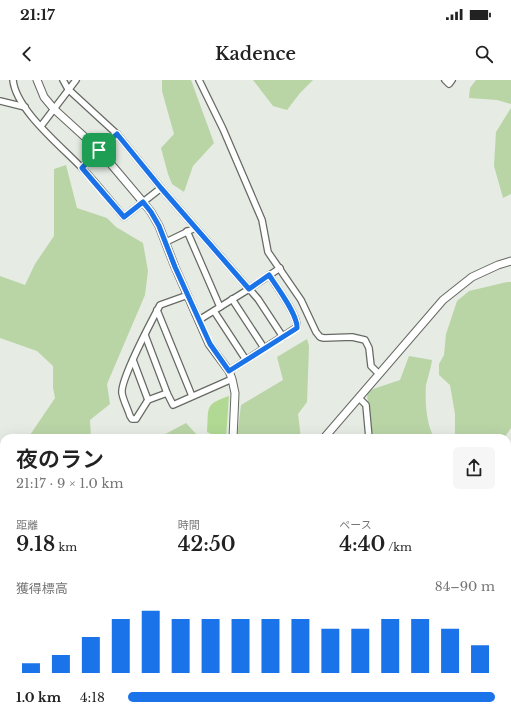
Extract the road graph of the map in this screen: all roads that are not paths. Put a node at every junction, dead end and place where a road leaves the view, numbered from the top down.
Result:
1 (13, 80) edge
2 (37, 80) edge
3 (62, 80) edge
4 (76, 80) edge
5 (199, 80) edge
6 (445, 80) edge
7 (452, 80) edge
8 (68, 89) junction
9 (0, 101) edge
10 (25, 107) junction
11 (54, 109) junction
12 (41, 126) junction
13 (117, 134) junction
14 (99, 150) junction
15 (82, 168) junction
16 (161, 188) junction
17 (143, 202) junction
18 (195, 228) junction
19 (187, 231) junction
20 (166, 242) junction
21 (511, 261) edge
22 (280, 268) junction
23 (269, 275) junction
24 (249, 289) junction
25 (188, 295) junction
26 (232, 299) junction
27 (220, 307) junction
28 (157, 310) junction
29 (214, 311) junction
30 (199, 320) junction
31 (145, 336) junction
32 (283, 337) junction
33 (264, 348) junction
34 (133, 360) junction
35 (246, 360) junction
36 (229, 371) junction
37 (379, 374) junction
38 (232, 379) junction
39 (167, 393) junction
40 (192, 396) junction
41 (359, 398) junction
42 (148, 400) junction
43 (233, 434) edge
44 (328, 434) edge
45 (369, 434) edge

1 - 10 street
2 - 11 street
3 - 8 street
4 - 8 street
5 - 22 street
6 - 7 street
8 - 11 street
8 - 13 street
9 - 10 street
10 - 12 street
11 - 12 street
11 - 14 street
12 - 15 street
13 - 14 street
13 - 16 street
14 - 15 street
14 - 17 street
15 - 17 street
16 - 17 street
16 - 18 street
17 - 20 street
18 - 19 street
18 - 24 street
19 - 20 street
19 - 27 street
20 - 25 street
21 - 37 street
22 - 23 street
22 - 37 street
23 - 24 street
23 - 32 street
24 - 26 street
24 - 32 street
25 - 28 street
25 - 30 street
26 - 27 street
26 - 33 street
27 - 29 street
28 - 31 street
28 - 40 street
29 - 30 street
29 - 35 street
30 - 36 street
31 - 34 street
31 - 39 street
32 - 33 street
33 - 35 street
34 - 42 street
34 - 42 street
35 - 36 street
36 - 38 street
37 - 41 street
38 - 40 street
38 - 43 street
39 - 40 street
39 - 42 street
41 - 44 street
41 - 45 street

